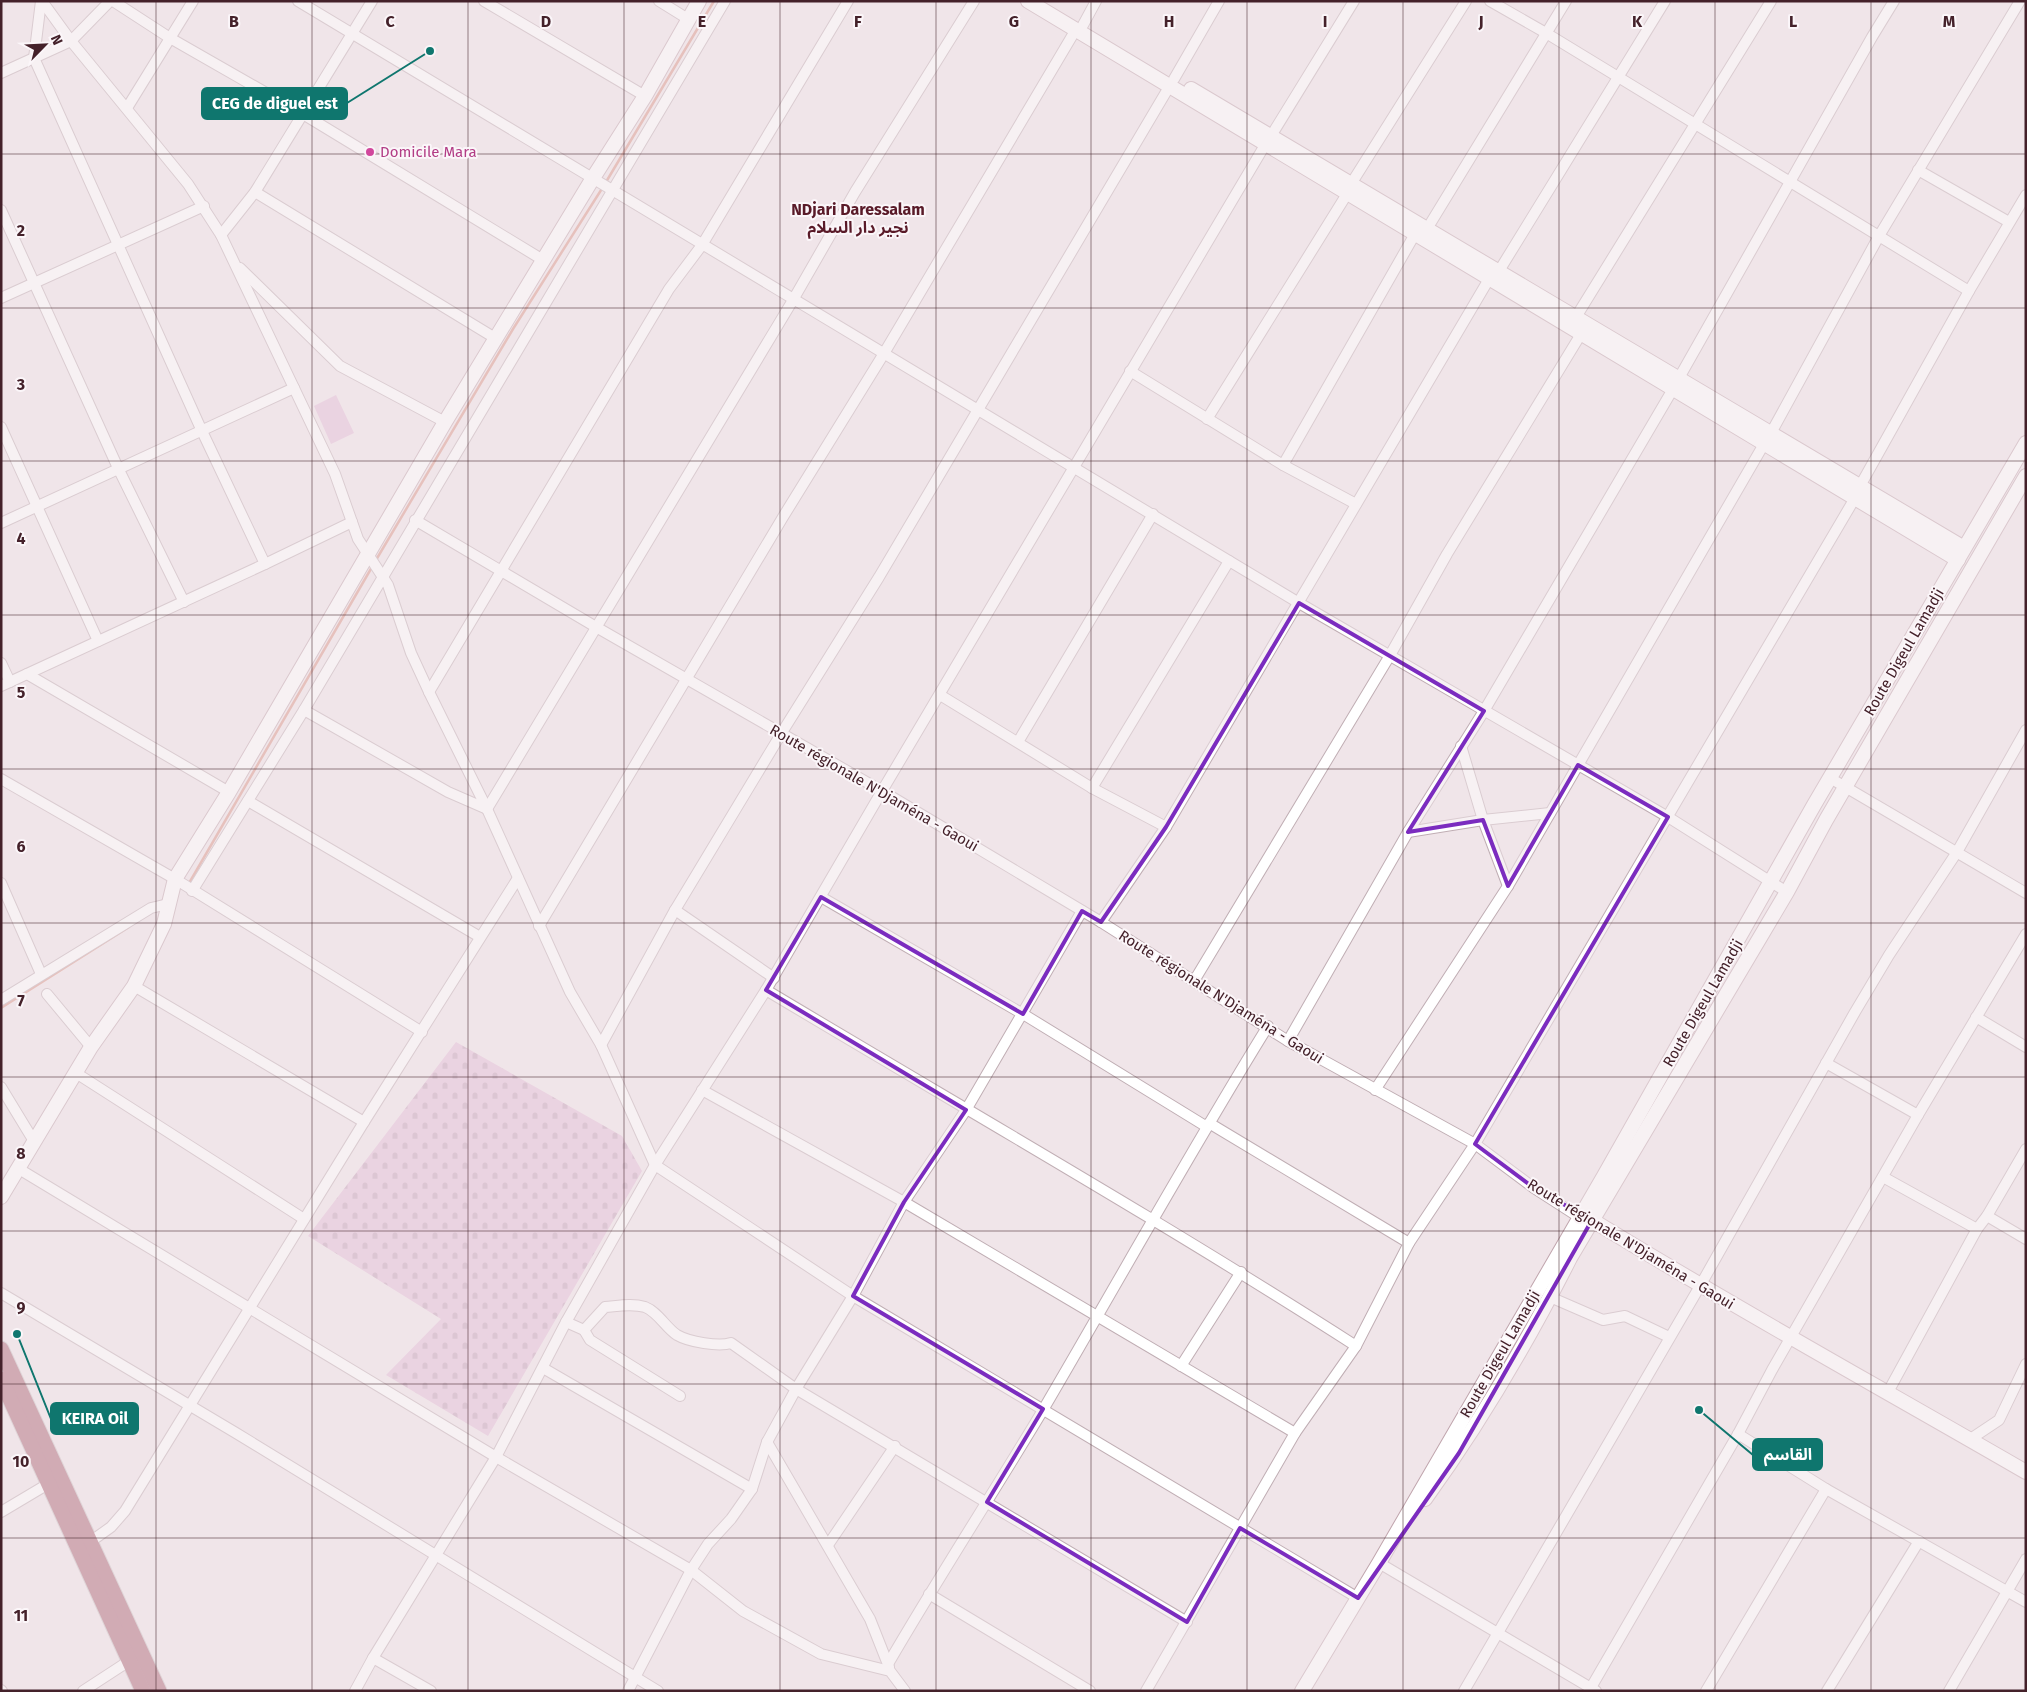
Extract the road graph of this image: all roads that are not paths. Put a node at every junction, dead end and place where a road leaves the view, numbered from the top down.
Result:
1 (42, 1) edge
2 (111, 1) edge
3 (193, 1) edge
4 (298, 1) edge
5 (372, 1) edge
6 (484, 1) edge
7 (659, 1) edge
8 (699, 1) edge
9 (724, 1) edge
10 (848, 1) edge
11 (974, 1) edge
12 (1028, 1) edge
13 (1043, 1) edge
14 (1096, 1) edge
15 (1218, 1) edge
16 (1354, 1) edge
17 (1466, 1) edge
18 (1490, 1) edge
19 (1566, 1) edge
20 (1665, 1) edge
21 (1771, 1) edge
22 (1894, 1) edge
23 (2020, 1) edge
24 (688, 19) junction
25 (1079, 28) junction
26 (1546, 33) junction
27 (353, 34) junction
28 (170, 38) junction
29 (71, 41) junction
30 (34, 58) junction
31 (1, 73) edge
32 (1618, 77) junction
33 (1171, 83) junction
34 (645, 96) junction
35 (127, 108) junction
36 (302, 114) junction
37 (1695, 124) junction
38 (1268, 140) junction
39 (1918, 170) junction
40 (595, 180) junction
41 (1790, 182) junction
42 (1349, 189) junction
43 (611, 191) junction
44 (255, 192) junction
45 (2026, 195) edge
46 (204, 206) junction
47 (1, 210) edge
48 (2008, 222) junction
49 (1421, 232) junction
50 (221, 235) junction
51 (1880, 236) junction
52 (119, 245) junction
53 (702, 245) junction
54 (543, 260) junction
55 (235, 263) junction
56 (1494, 275) junction
57 (34, 282) junction
58 (1969, 291) junction
59 (1, 298) edge
60 (793, 300) junction
61 (1576, 317) junction
62 (1581, 334) junction
63 (495, 338) junction
64 (884, 354) junction
65 (1130, 371) junction
66 (1676, 384) junction
67 (294, 388) junction
68 (978, 410) junction
69 (1208, 419) junction
70 (445, 422) junction
71 (1, 428) edge
72 (201, 429) junction
73 (1768, 439) junction
74 (2026, 443) edge
75 (1283, 465) junction
76 (118, 468) junction
77 (1074, 468) junction
78 (2026, 476) edge
79 (1857, 492) junction
80 (1356, 504) junction
81 (38, 507) junction
82 (1153, 514) junction
83 (415, 520) junction
84 (352, 522) junction
85 (1, 523) edge
86 (1961, 554) junction
87 (369, 557) junction
88 (1230, 561) junction
89 (265, 564) junction
90 (502, 572) junction
91 (381, 573) junction
92 (184, 602) junction
93 (1299, 603) junction
94 (596, 627) junction
95 (98, 641) junction
96 (1389, 657) junction
97 (1, 663) edge
98 (27, 674) junction
99 (687, 679) junction
100 (6, 684) edge
101 (429, 692) junction
102 (940, 695) junction
103 (304, 710) junction
104 (1484, 711) junction
105 (2026, 730) edge
106 (781, 734) junction
107 (1018, 742) junction
108 (1461, 746) junction
109 (1578, 765) junction
110 (1830, 778) junction
111 (1, 779) edge
112 (1845, 787) junction
113 (1092, 788) junction
114 (882, 791) junction
115 (230, 792) junction
116 (248, 801) junction
117 (487, 809) junction
118 (1550, 813) junction
119 (1668, 817) junction
120 (1483, 820) junction
121 (1166, 827) junction
122 (1408, 832) junction
123 (1957, 852) junction
124 (518, 878) junction
125 (175, 879) junction
126 (1, 883) edge
127 (1771, 883) junction
128 (1508, 886) junction
129 (192, 891) junction
130 (1787, 892) junction
131 (2026, 893) edge
132 (821, 898) junction
133 (168, 904) junction
134 (675, 910) junction
135 (1082, 911) junction
136 (1101, 922) junction
137 (539, 926) junction
138 (2026, 934) edge
139 (480, 937) junction
140 (41, 974) junction
141 (774, 978) junction
142 (1194, 981) junction
143 (134, 986) junction
144 (766, 990) junction
145 (47, 994) dead end
146 (1, 1000) edge
147 (1023, 1014) junction
148 (1976, 1017) junction
149 (1268, 1026) junction
150 (422, 1032) junction
151 (1288, 1041) junction
152 (601, 1045) junction
153 (91, 1047) junction
154 (2026, 1047) edge
155 (1826, 1063) junction
156 (76, 1073) junction
157 (1, 1087) edge
158 (702, 1090) junction
159 (1375, 1090) junction
160 (966, 1110) junction
161 (1918, 1115) junction
162 (364, 1122) junction
163 (1208, 1125) junction
164 (35, 1143) junction
165 (1475, 1144) junction
166 (2026, 1149) edge
167 (655, 1165) junction
168 (19, 1169) junction
169 (1883, 1177) junction
170 (1, 1197) edge
171 (904, 1202) junction
172 (1987, 1216) junction
173 (1586, 1218) junction
174 (304, 1219) junction
175 (1154, 1219) junction
176 (1977, 1229) junction
177 (2026, 1239) edge
178 (1409, 1243) junction
179 (1241, 1272) junction
180 (1700, 1286) junction
181 (1, 1293) edge
182 (853, 1296) junction
183 (1550, 1297) junction
184 (249, 1308) junction
185 (1097, 1316) junction
186 (566, 1322) junction
187 (584, 1330) junction
188 (1669, 1337) junction
189 (1791, 1337) junction
190 (1356, 1346) junction
191 (1, 1349) edge
192 (2026, 1364) edge
193 (1182, 1366) junction
194 (543, 1368) junction
195 (5, 1381) edge
196 (796, 1389) junction
197 (1888, 1392) junction
198 (680, 1396) dead end
199 (189, 1405) junction
200 (1043, 1409) junction
201 (1295, 1433) junction
202 (1738, 1434) junction
203 (1969, 1440) junction
204 (767, 1442) junction
205 (895, 1446) junction
206 (496, 1457) junction
207 (2026, 1472) edge
208 (55, 1479) junction
209 (1826, 1488) junction
210 (752, 1489) junction
211 (987, 1502) junction
212 (1, 1512) edge
213 (1240, 1528) junction
214 (1918, 1541) junction
215 (90, 1542) junction
216 (828, 1545) junction
217 (436, 1555) junction
218 (2026, 1559) edge
219 (1379, 1563) junction
220 (691, 1570) junction
221 (2008, 1592) junction
222 (929, 1594) junction
223 (1358, 1598) junction
224 (2026, 1602) edge
225 (1187, 1622) junction
226 (1498, 1632) junction
227 (373, 1658) junction
228 (129, 1661) junction
229 (889, 1667) junction
230 (636, 1677) junction
231 (1592, 1690) edge
232 (84, 1691) edge
233 (143, 1691) edge
234 (159, 1691) edge
235 (355, 1691) edge
236 (431, 1691) edge
237 (628, 1691) edge
238 (658, 1691) edge
239 (899, 1691) edge
240 (905, 1691) edge
241 (1090, 1691) edge
242 (1146, 1691) edge
243 (1302, 1691) edge
244 (1312, 1691) edge
245 (1464, 1691) edge
246 (1706, 1691) edge
247 (1827, 1691) edge
248 (1949, 1691) edge

1 - 29 street
1 - 30 street
2 - 28 street
2 - 29 street
3 - 28 street
4 - 27 street
5 - 27 street
6 - 34 street
7 - 24 street
8 - 24 street
9 - 43 street
10 - 53 street
11 - 60 street
12 - 25 street
13 - 25 street
14 - 25 street
15 - 33 street
16 - 38 street
17 - 42 street
18 - 26 street
19 - 26 street
20 - 32 street
21 - 37 street
22 - 41 street
23 - 39 street
24 - 34 street
25 - 33 street
25 - 64 street
26 - 32 street
26 - 49 street
27 - 36 street
27 - 40 street
28 - 35 street
28 - 36 street
29 - 30 street
29 - 35 street
30 - 31 street
30 - 52 street
32 - 37 street
32 - 56 street
33 - 38 street
33 - 68 street
34 - 40 street
35 - 46 street
36 - 44 street
36 - 54 street
37 - 41 street
37 - 61 street
38 - 42 street
38 - 65 street
39 - 48 street
39 - 51 street
40 - 43 street
40 - 54 street
41 - 51 street
41 - 66 street
42 - 49 street
42 - 69 street
43 - 53 street
43 - 83 street
44 - 50 street
44 - 63 street
45 - 48 street
46 - 50 street
46 - 52 street
47 - 57 street
48 - 58 street
49 - 56 street
49 - 75 street
50 - 55 street
51 - 58 street
51 - 73 street
52 - 57 street
52 - 72 street
53 - 60 street
53 - 90 street
54 - 63 street
55 - 67 street
55 - 70 street
56 - 61 street
56 - 62 street
56 - 80 street
57 - 59 street
57 - 76 street
58 - 79 street
60 - 64 street
60 - 94 street
61 - 66 street
62 - 66 street
62 - 96 street
63 - 70 street
64 - 68 street
64 - 99 street
65 - 69 street
65 - 77 street
66 - 73 street
66 - 104 street
67 - 72 street
67 - 84 street
68 - 77 street
68 - 106 street
69 - 75 street
70 - 87 street
71 - 81 street
72 - 76 street
72 - 89 street
73 - 79 street
73 - 109 street
74 - 86 street, Route Digeul Lamadji
75 - 80 street
76 - 81 street
76 - 92 street
77 - 82 street
77 - 102 street
78 - 112 street, Route Digeul Lamadji
79 - 86 street
79 - 119 street
80 - 93 street
81 - 85 street
81 - 95 street
82 - 88 street
82 - 107 street
83 - 90 street, Route régionale N'Djaména - Gaoui
83 - 91 street
84 - 87 street
84 - 89 street
86 - 110 street, Route Digeul Lamadji
87 - 91 street
87 - 115 street
88 - 93 street
88 - 113 street
89 - 92 street
90 - 94 street, Route régionale N'Djaména - Gaoui
90 - 101 street
91 - 101 street
91 - 103 street
92 - 95 street
93 - 96 street
93 - 121 street
94 - 99 street, Route régionale N'Djaména - Gaoui
94 - 117 street
95 - 98 street
96 - 104 street
96 - 142 street
97 - 100 street
98 - 100 street
98 - 115 street
99 - 106 street, Route régionale N'Djaména - Gaoui
99 - 137 street
101 - 117 street
102 - 107 street
102 - 114 street
103 - 116 street
103 - 117 street
104 - 108 street
104 - 109 street
105 - 123 street
106 - 114 street, Route régionale N'Djaména - Gaoui
106 - 134 street
107 - 113 street
108 - 120 street
108 - 122 street
109 - 118 street
109 - 119 street
110 - 112 street
110 - 127 street, Route Digeul Lamadji
111 - 125 street
112 - 123 street
112 - 130 street, Route Digeul Lamadji
113 - 121 street
114 - 132 street
114 - 135 street, Route régionale N'Djaména - Gaoui
115 - 125 street
116 - 129 street
116 - 139 street
117 - 124 street
118 - 120 street
118 - 128 street
119 - 127 street
119 - 165 street
120 - 122 street
120 - 128 street
121 - 136 street
122 - 151 street
123 - 131 street
123 - 155 street
124 - 137 street
124 - 139 street
125 - 129 street
125 - 133 street
126 - 140 street
127 - 130 street
127 - 173 street, Route Digeul Lamadji
128 - 159 street
129 - 150 street
130 - 173 street, Route Digeul Lamadji
132 - 141 street
132 - 147 street
133 - 140 street
133 - 143 street
134 - 141 street
134 - 152 street
135 - 136 street, Route régionale N'Djaména - Gaoui
135 - 147 street
136 - 142 street, Route régionale N'Djaména - Gaoui
137 - 152 street
138 - 148 street
139 - 150 street
140 - 146 street
141 - 144 street
142 - 149 street, Route régionale N'Djaména - Gaoui
143 - 153 street
143 - 162 street
144 - 158 street
144 - 160 street
145 - 153 street
147 - 160 street
147 - 163 street
148 - 154 street
148 - 161 street
149 - 151 street, Route régionale N'Djaména - Gaoui
149 - 163 street
150 - 162 street
151 - 159 street, Route régionale N'Djaména - Gaoui
152 - 167 street
153 - 156 street
155 - 161 street
155 - 180 street
156 - 164 street
156 - 174 street
157 - 164 street
158 - 167 street
158 - 171 street
159 - 165 street, Route régionale N'Djaména - Gaoui
160 - 171 street
160 - 175 street
161 - 169 street
162 - 174 street
163 - 175 street
163 - 178 street
164 - 168 street
165 - 173 street, Route régionale N'Djaména - Gaoui
165 - 178 street
166 - 172 street
167 - 182 street
167 - 186 street
168 - 170 street
168 - 184 street
169 - 176 street
169 - 189 street
171 - 182 street
171 - 185 street
172 - 176 street
172 - 177 street
173 - 180 street, Route régionale N'Djaména - Gaoui
173 - 183 street, Route Digeul Lamadji
173 - 219 street, Route Digeul Lamadji
174 - 184 street
175 - 179 street
175 - 185 street
176 - 197 street
178 - 190 street
179 - 190 street
179 - 193 street
180 - 188 street
180 - 189 street, Route régionale N'Djaména - Gaoui
181 - 199 street
182 - 196 street
182 - 200 street
183 - 188 street
183 - 219 street, Route Digeul Lamadji
184 - 199 street
184 - 206 street
185 - 193 street
185 - 200 street
186 - 187 street
186 - 194 street
187 - 196 street
187 - 198 street
188 - 226 street
189 - 197 street, Route régionale N'Djaména - Gaoui
189 - 202 street
190 - 201 street
191 - 195 main road
192 - 203 street
193 - 201 street
194 - 206 street
194 - 210 street
195 - 208 main road
196 - 204 street
196 - 205 street
197 - 203 street, Route régionale N'Djaména - Gaoui
199 - 215 street
199 - 217 street
200 - 211 street
200 - 213 street
201 - 213 street
202 - 209 street
202 - 231 street
203 - 207 street, Route régionale N'Djaména - Gaoui
204 - 210 street
204 - 216 street
205 - 211 street
205 - 216 street
206 - 217 street
206 - 220 street
208 - 212 street
208 - 215 main road
208 - 228 main road
209 - 214 street
209 - 246 street
210 - 220 street
211 - 222 street
211 - 225 street
213 - 223 street
213 - 225 street
214 - 221 street
214 - 247 street
215 - 234 main road
216 - 229 street
217 - 227 street
217 - 230 street
218 - 221 street
219 - 223 street, Route Digeul Lamadji
219 - 226 street
219 - 244 street, Route Digeul Lamadji
220 - 229 street
220 - 230 street
221 - 224 street
221 - 248 street
222 - 229 street
222 - 241 street
223 - 243 street, Route Digeul Lamadji
225 - 242 street
226 - 231 street
226 - 245 street
227 - 235 street
227 - 236 street
228 - 232 street
228 - 233 main road
229 - 239 street
229 - 240 street
230 - 237 street
230 - 238 street

